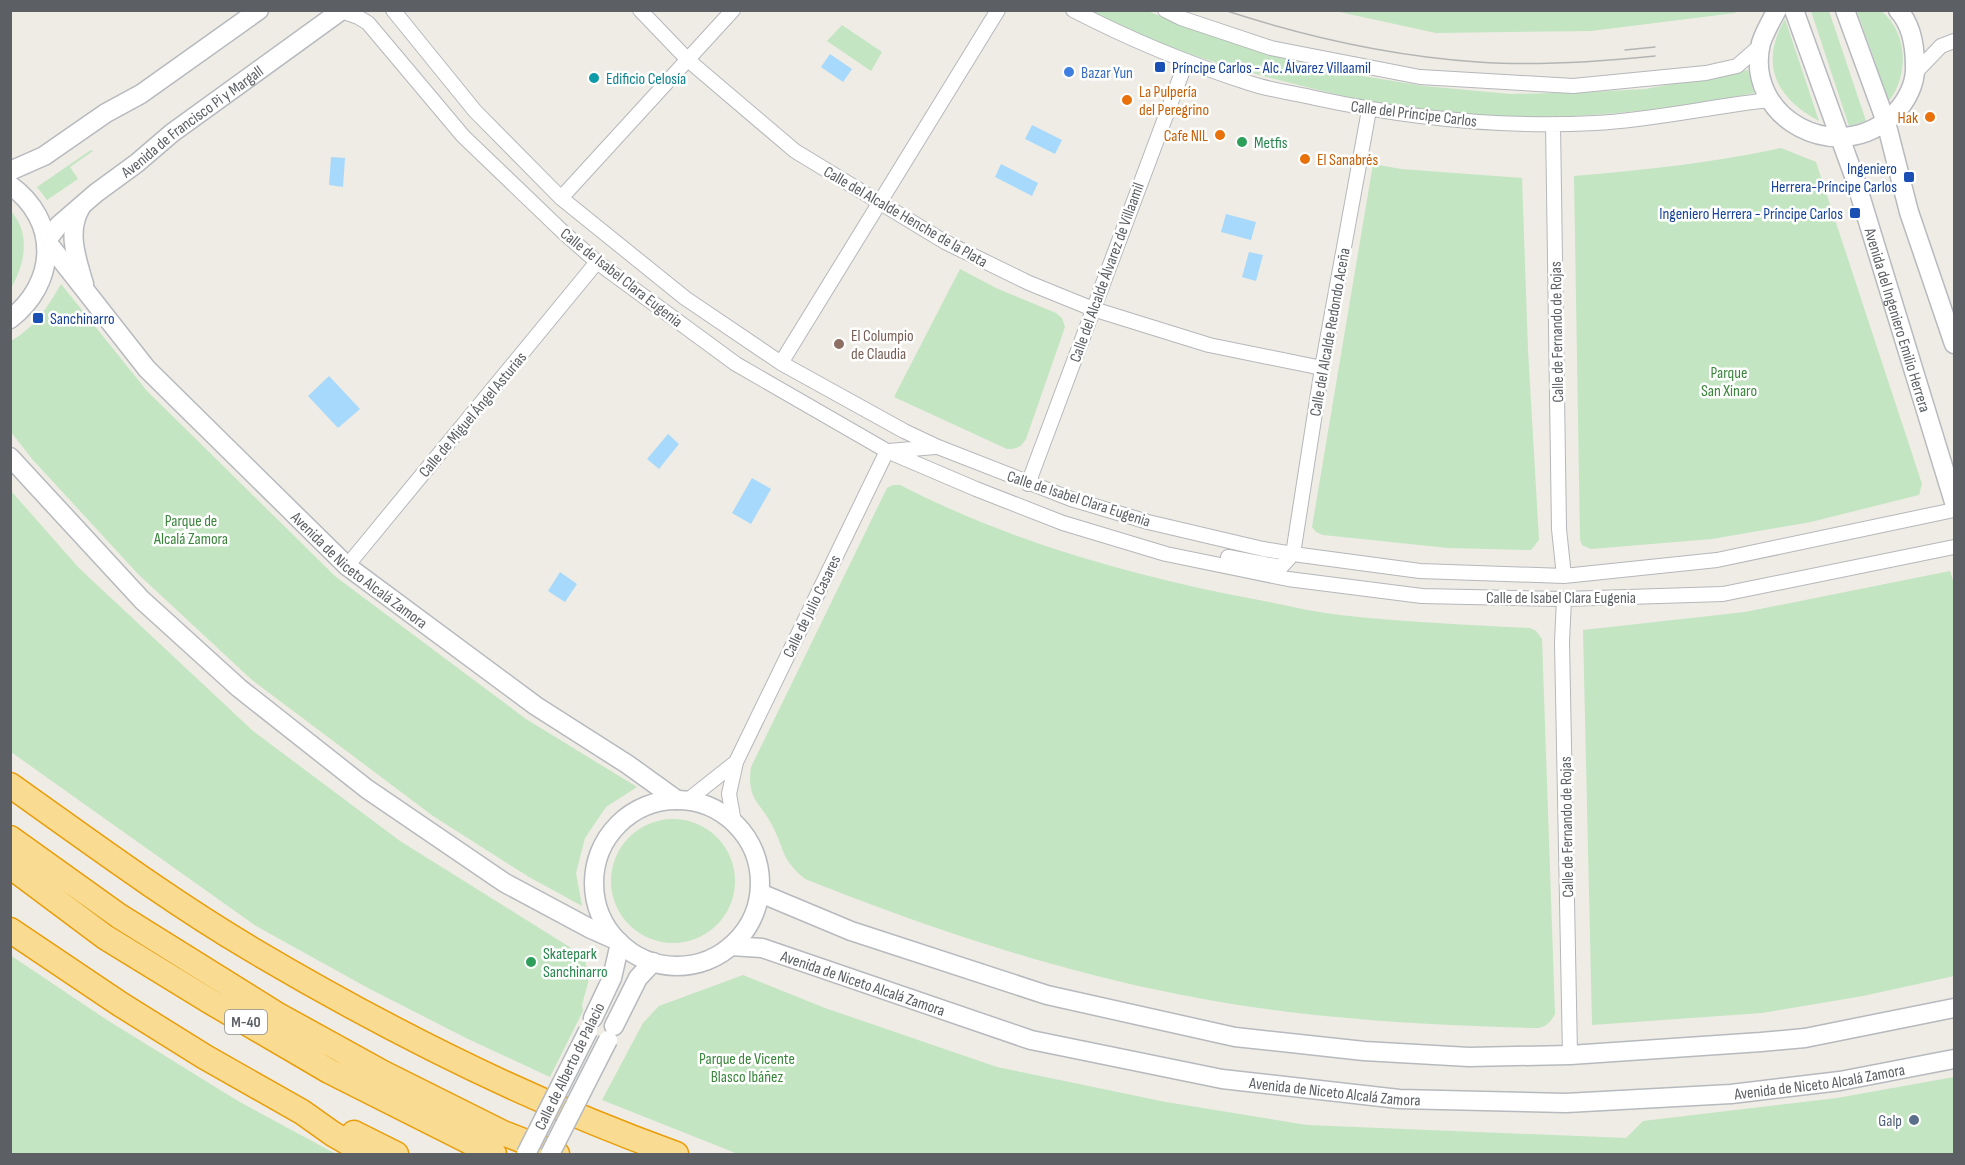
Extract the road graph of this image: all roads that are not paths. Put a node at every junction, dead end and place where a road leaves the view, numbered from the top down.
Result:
1 (259, 10) edge
2 (393, 10) edge
3 (640, 10) edge
4 (733, 10) edge
5 (998, 10) edge
6 (1073, 10) edge
7 (1164, 10) edge
8 (1777, 10) edge
9 (1794, 10) edge
10 (1845, 10) edge
11 (1898, 10) edge
12 (342, 11) edge
13 (1954, 41) edge
14 (1761, 45) junction
15 (688, 60) junction
16 (1186, 62) junction
17 (1916, 73) junction
18 (1770, 100) junction
19 (1370, 110) junction
20 (1886, 122) junction
21 (1553, 124) junction
22 (1841, 138) junction
23 (10, 171) edge
24 (10, 185) edge
25 (561, 198) junction
26 (879, 203) junction
27 (82, 204) junction
28 (47, 241) junction
29 (597, 262) junction
30 (85, 289) junction
31 (1093, 309) junction
32 (10, 319) edge
33 (1954, 344) edge
34 (781, 363) junction
35 (1322, 368) junction
36 (938, 447) junction
37 (887, 451) junction
38 (10, 457) edge
39 (1028, 484) junction
40 (1954, 502) edge
41 (1954, 510) edge
42 (1954, 548) edge
43 (1166, 554) junction
44 (1293, 554) junction
45 (347, 566) junction
46 (1563, 576) junction
47 (1564, 599) junction
48 (736, 762) junction
49 (10, 784) edge
50 (683, 800) junction
51 (734, 822) junction
52 (10, 838) edge
53 (10, 866) edge
54 (760, 893) junction
55 (10, 930) edge
56 (619, 942) junction
57 (731, 946) junction
58 (653, 962) junction
59 (1954, 1008) edge
60 (1570, 1055) junction
61 (1954, 1059) edge
62 (302, 1112) junction
63 (368, 1155) edge
64 (396, 1155) edge
65 (494, 1155) edge
66 (526, 1155) edge
67 (550, 1155) edge
68 (557, 1155) edge
69 (676, 1155) edge

1 - 23 street
2 - 25 street, Calle de Isabel Clara Eugenia
3 - 15 street, Calle del Alcalde Henche de la Plata
4 - 15 street
5 - 26 street
6 - 16 street, Calle del Príncipe Carlos
7 - 14 street
8 - 14 street
9 - 22 street, Avenida del Ingeniero Emilio Herrera
10 - 20 street
11 - 17 street
12 - 27 street, Avenida de Francisco Pi y Margall
12 - 29 street, Calle de Isabel Clara Eugenia
13 - 17 street
14 - 18 street
15 - 25 street
15 - 26 street, Calle del Alcalde Henche de la Plata
16 - 19 street, Calle del Príncipe Carlos
16 - 31 street, Calle del Alcalde Álvarez de Villaamil
17 - 20 street
18 - 21 street, Calle del Príncipe Carlos
18 - 22 street
19 - 21 street, Calle del Príncipe Carlos
19 - 35 street, Calle del Alcalde Redondo Aceña
20 - 22 street
20 - 33 street
21 - 46 street, Calle de Fernando de Rojas
22 - 40 street, Avenida del Ingeniero Emilio Herrera
24 - 28 street, Avenida de Niceto Alcalá Zamora
25 - 34 street, Calle de Isabel Clara Eugenia
26 - 31 street, Calle del Alcalde Henche de la Plata
26 - 34 street
27 - 28 street, Avenida de Francisco Pi y Margall
27 - 30 street, Avenida de Niceto Alcalá Zamora
28 - 30 street, Avenida de Niceto Alcalá Zamora
28 - 32 street
29 - 37 street, Calle de Isabel Clara Eugenia
29 - 45 street, Calle de Miguel Ángel Asturias
30 - 45 street, Avenida de Niceto Alcalá Zamora
31 - 35 street, Calle del Alcalde Henche de la Plata
31 - 39 street, Calle del Alcalde Álvarez de Villaamil
34 - 36 street, Calle de Isabel Clara Eugenia
35 - 44 street, Calle del Alcalde Redondo Aceña
36 - 37 street, Calle de Isabel Clara Eugenia
36 - 39 street, Calle de Isabel Clara Eugenia
37 - 43 street, Calle de Isabel Clara Eugenia
37 - 48 street, Calle de Julio Casares
38 - 56 street
39 - 44 street, Calle de Isabel Clara Eugenia
41 - 46 street, Calle de Isabel Clara Eugenia
42 - 47 street, Calle de Isabel Clara Eugenia
43 - 44 street, Calle de Isabel Clara Eugenia
43 - 47 street, Calle de Isabel Clara Eugenia
44 - 46 street, Calle de Isabel Clara Eugenia
45 - 50 street, Avenida de Niceto Alcalá Zamora
47 - 60 street, Calle de Fernando de Rojas
48 - 50 street, Calle de Julio Casares
48 - 51 street, Calle de Julio Casares
49 - 69 highway
50 - 51 street
50 - 56 street
51 - 54 street
52 - 68 highway
53 - 65 highway, M-40
54 - 57 street
54 - 60 street
55 - 62 highway
56 - 58 street
56 - 66 street, Calle de Alberto de Palacio, bridge
57 - 58 street
57 - 61 street, Avenida de Niceto Alcalá Zamora
58 - 67 street, Calle de Alberto de Palacio, bridge
59 - 60 street
62 - 63 highway
62 - 64 highway

